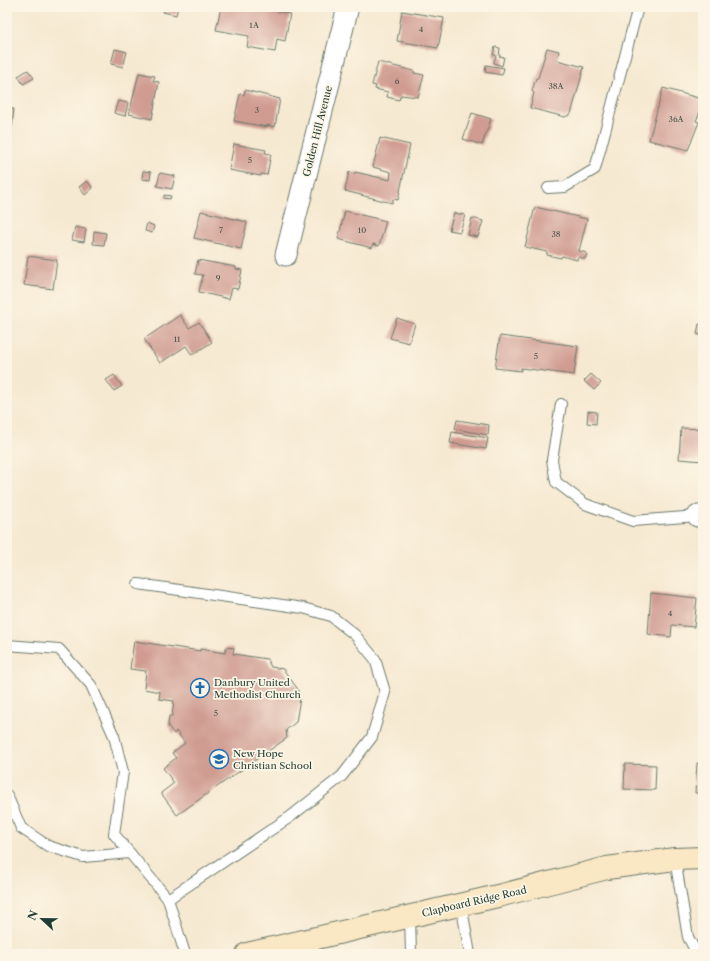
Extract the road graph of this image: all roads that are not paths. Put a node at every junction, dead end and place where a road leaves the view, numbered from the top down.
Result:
1 (348, 7) edge
2 (638, 7) edge
3 (548, 188) dead end
4 (286, 255) dead end
5 (561, 404) dead end
6 (701, 516) edge
7 (138, 584) dead end
8 (7, 645) edge
9 (7, 795) edge
10 (130, 853) junction
11 (703, 858) edge
12 (675, 859) junction
13 (168, 899) junction
14 (461, 904) junction
15 (410, 916) junction
16 (185, 954) edge
17 (247, 954) edge
18 (411, 954) edge
19 (470, 954) edge
20 (697, 954) edge

1 - 4 street, Golden Hill Avenue
2 - 3 lane
5 - 6 lane
7 - 13 lane
8 - 10 lane
9 - 10 lane
10 - 13 lane
11 - 12 main road, Clapboard Ridge Road
12 - 14 main road, Clapboard Ridge Road
12 - 20 lane
13 - 16 lane
14 - 15 main road, Clapboard Ridge Road
14 - 19 lane
15 - 17 main road, Clapboard Ridge Road
15 - 18 lane

